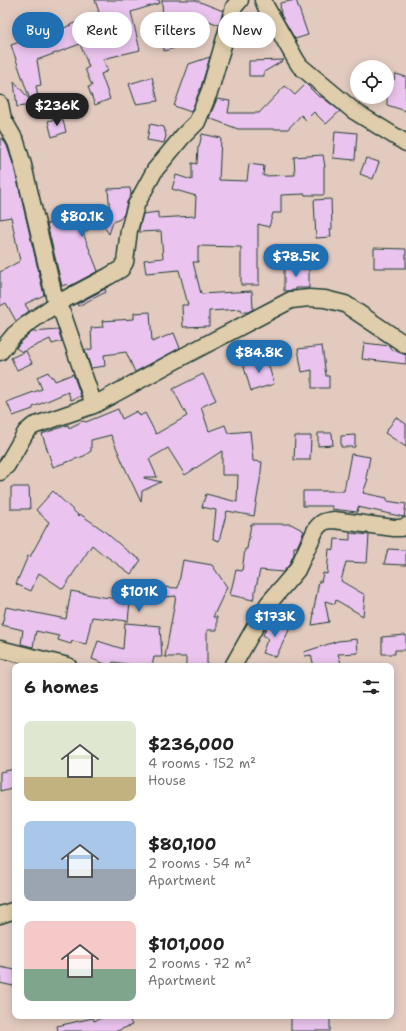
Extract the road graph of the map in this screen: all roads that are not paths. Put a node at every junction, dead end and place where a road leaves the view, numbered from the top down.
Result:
1 (240, 0) edge
2 (264, 0) edge
3 (0, 104) edge
4 (406, 143) edge
5 (56, 304) junction
6 (406, 345) edge
7 (0, 352) edge
8 (94, 406) junction
9 (0, 472) edge
10 (406, 526) edge
11 (0, 649) edge
12 (56, 663) edge
13 (235, 663) edge
14 (12, 911) edge
15 (0, 915) edge

1 - 5 street
2 - 4 street
3 - 5 street
5 - 7 street
5 - 8 street
6 - 8 street
8 - 9 street
10 - 13 street
11 - 12 street
14 - 15 street

